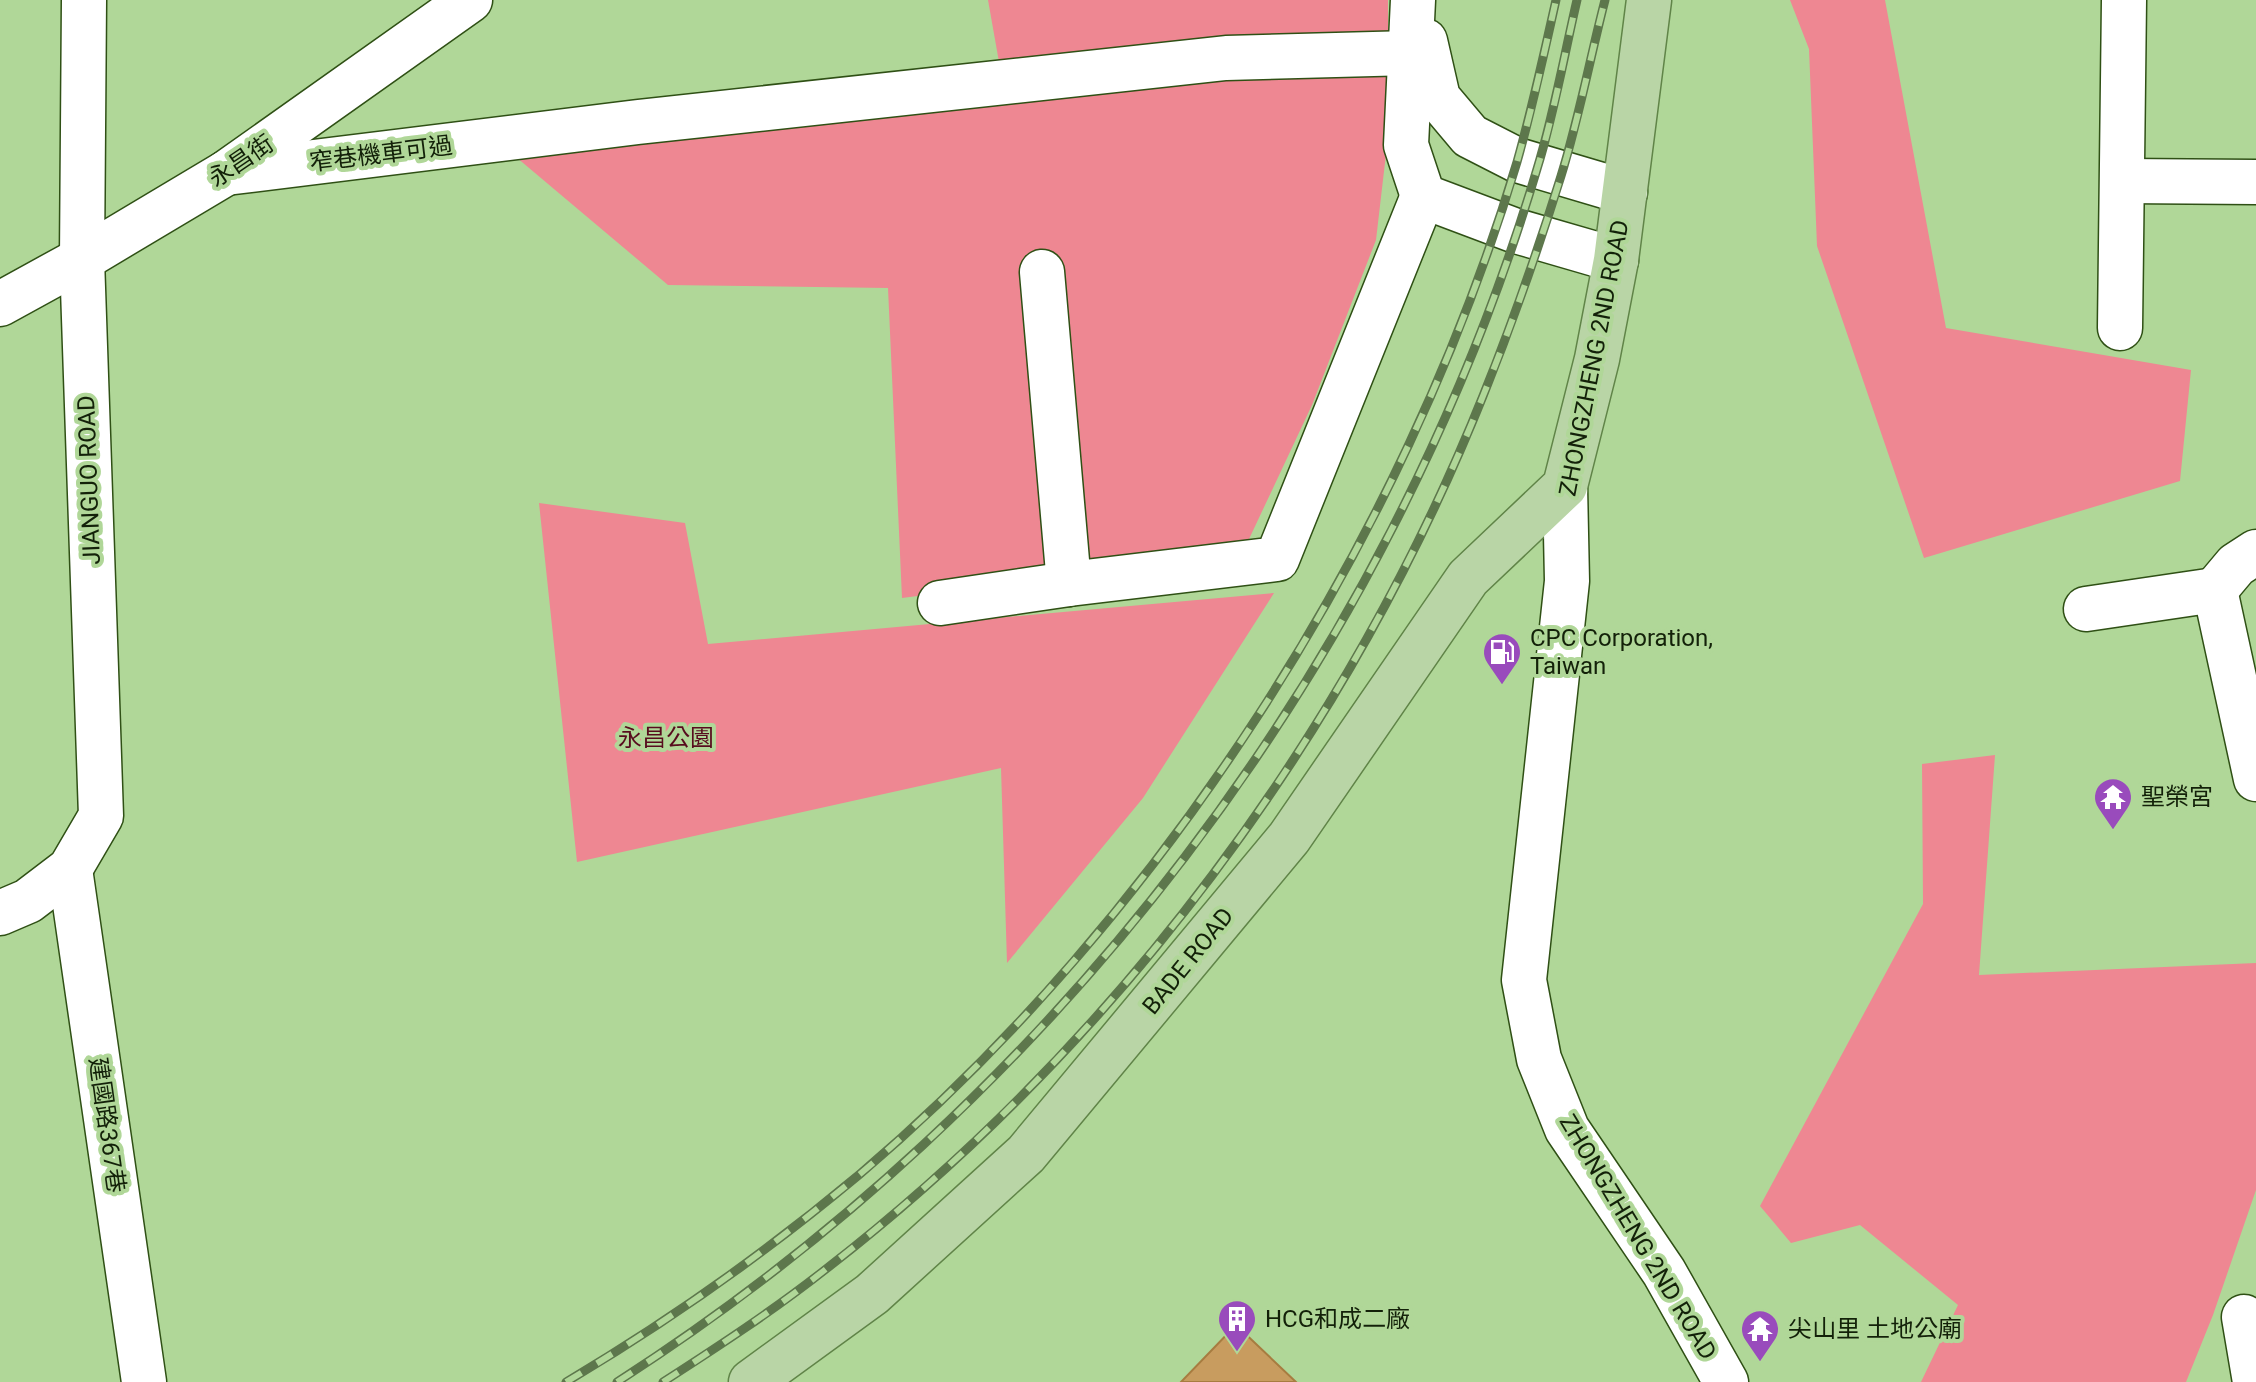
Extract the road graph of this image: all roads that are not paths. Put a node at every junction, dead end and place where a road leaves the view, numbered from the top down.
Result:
1 (84, 0) edge
2 (470, 0) edge
3 (1414, 0) edge
4 (1649, 0) edge
5 (2124, 0) edge
6 (1411, 53) junction
7 (226, 173) junction
8 (2123, 181) junction
9 (2256, 182) edge
10 (1625, 192) junction
11 (1423, 196) junction
12 (82, 259) junction
13 (1616, 260) junction
14 (1042, 272) dead end
15 (0, 304) edge
16 (2120, 328) dead end
17 (1565, 486) junction
18 (2256, 552) edge
19 (1069, 584) junction
20 (2215, 590) junction
21 (940, 603) dead end
22 (2086, 609) dead end
23 (2256, 779) edge
24 (70, 869) junction
25 (0, 913) edge
26 (2244, 1317) dead end
27 (144, 1382) edge
28 (751, 1382) edge
29 (1726, 1382) edge
30 (2255, 1382) edge

1 - 12 street, JIANGUO ROAD
2 - 7 street, 永昌街
3 - 6 street
3 - 10 street
4 - 10 main road, ZHONGZHENG 2ND ROAD
5 - 8 street
6 - 7 street, 窄巷機車可過
6 - 11 street
7 - 12 street, 永昌街
8 - 9 street
8 - 16 street
10 - 13 main road, ZHONGZHENG 2ND ROAD
11 - 13 street
11 - 19 street
12 - 15 street, 永昌街
12 - 24 street, JIANGUO ROAD
13 - 17 main road, ZHONGZHENG 2ND ROAD
14 - 19 street
17 - 28 main road, BADE ROAD
17 - 29 street, ZHONGZHENG 2ND ROAD
18 - 20 street
19 - 21 street
20 - 22 street
20 - 23 street
24 - 25 street, JIANGUO ROAD
24 - 27 street, 建國路367巷
26 - 30 street

